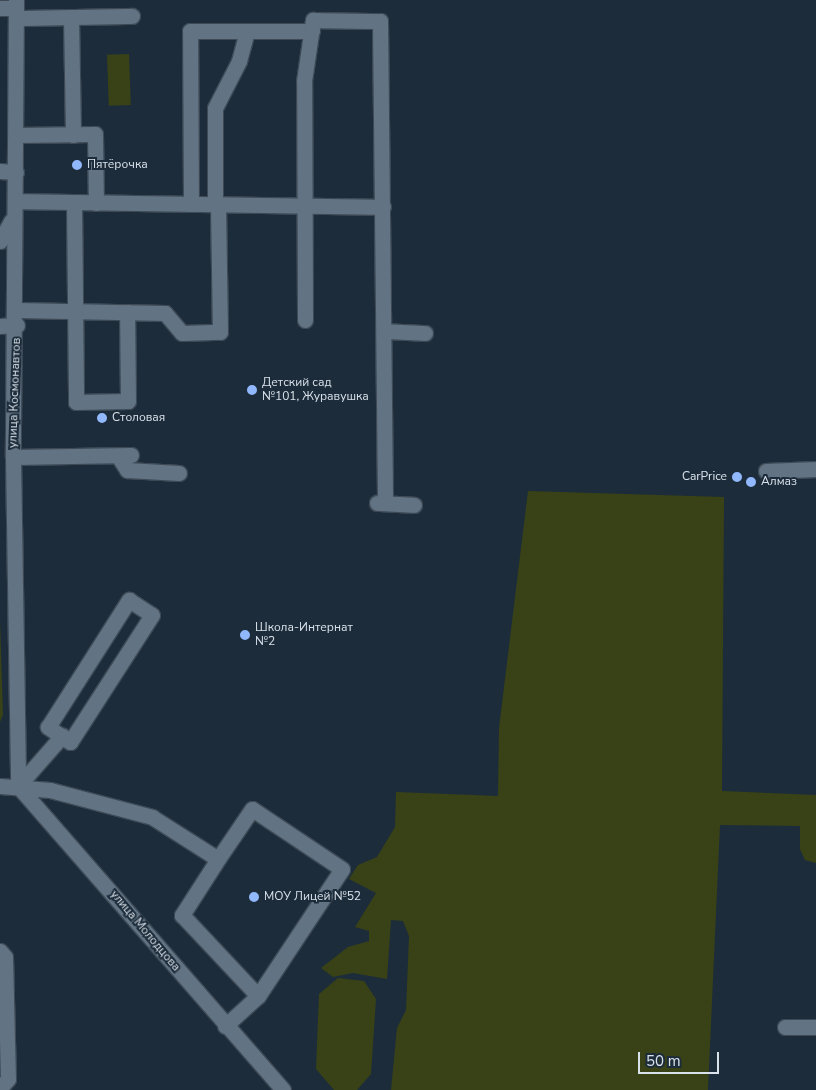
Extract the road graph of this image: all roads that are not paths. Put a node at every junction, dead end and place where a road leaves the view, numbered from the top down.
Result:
1 (0, 8) edge
2 (16, 8) edge
3 (132, 16) dead end
4 (71, 17) junction
5 (247, 31) junction
6 (312, 31) junction
7 (72, 134) junction
8 (16, 135) junction
9 (0, 171) edge
10 (16, 172) junction
11 (16, 201) junction
12 (74, 202) junction
13 (96, 203) junction
14 (191, 204) junction
15 (217, 204) junction
16 (305, 206) junction
17 (383, 207) junction
18 (9, 221) edge
19 (0, 241) edge
20 (75, 311) junction
21 (127, 312) junction
22 (17, 317) junction
23 (305, 320) dead end
24 (0, 326) edge
25 (384, 331) junction
26 (425, 333) dead end
27 (13, 457) junction
28 (816, 469) edge
29 (766, 471) dead end
30 (179, 473) dead end
31 (414, 505) dead end
32 (62, 736) junction
33 (0, 786) edge
34 (18, 786) junction
35 (218, 859) junction
36 (0, 952) edge
37 (258, 996) junction
38 (226, 1026) junction
39 (785, 1027) dead end
40 (816, 1027) edge
41 (0, 1088) edge
42 (283, 1090) edge

1 - 2 street
2 - 4 street
2 - 8 street, улица Космонавтов
3 - 4 street
4 - 7 street
5 - 6 street
5 - 14 street
5 - 15 street
6 - 16 street
6 - 17 street
7 - 8 street
7 - 13 street
8 - 10 street, улица Космонавтов
9 - 10 street
10 - 11 street, улица Космонавтов
11 - 12 street
11 - 18 street, улица Космонавтов
12 - 13 street
12 - 20 street
13 - 14 street
14 - 15 street
15 - 16 street
15 - 21 street
16 - 17 street
16 - 23 street
17 - 25 street
18 - 19 street
18 - 22 street, улица Космонавтов
20 - 21 street
20 - 21 street
20 - 22 street
22 - 24 street
22 - 27 street, улица Космонавтов
25 - 26 street
25 - 31 street
27 - 30 street
27 - 34 street, улица Космонавтов
28 - 29 street
32 - 32 street
32 - 34 street
33 - 34 street
34 - 35 street
34 - 38 street, улица Молодцова
35 - 37 street
35 - 37 street
36 - 41 street
37 - 38 street
38 - 42 street, улица Молодцова
39 - 40 street

